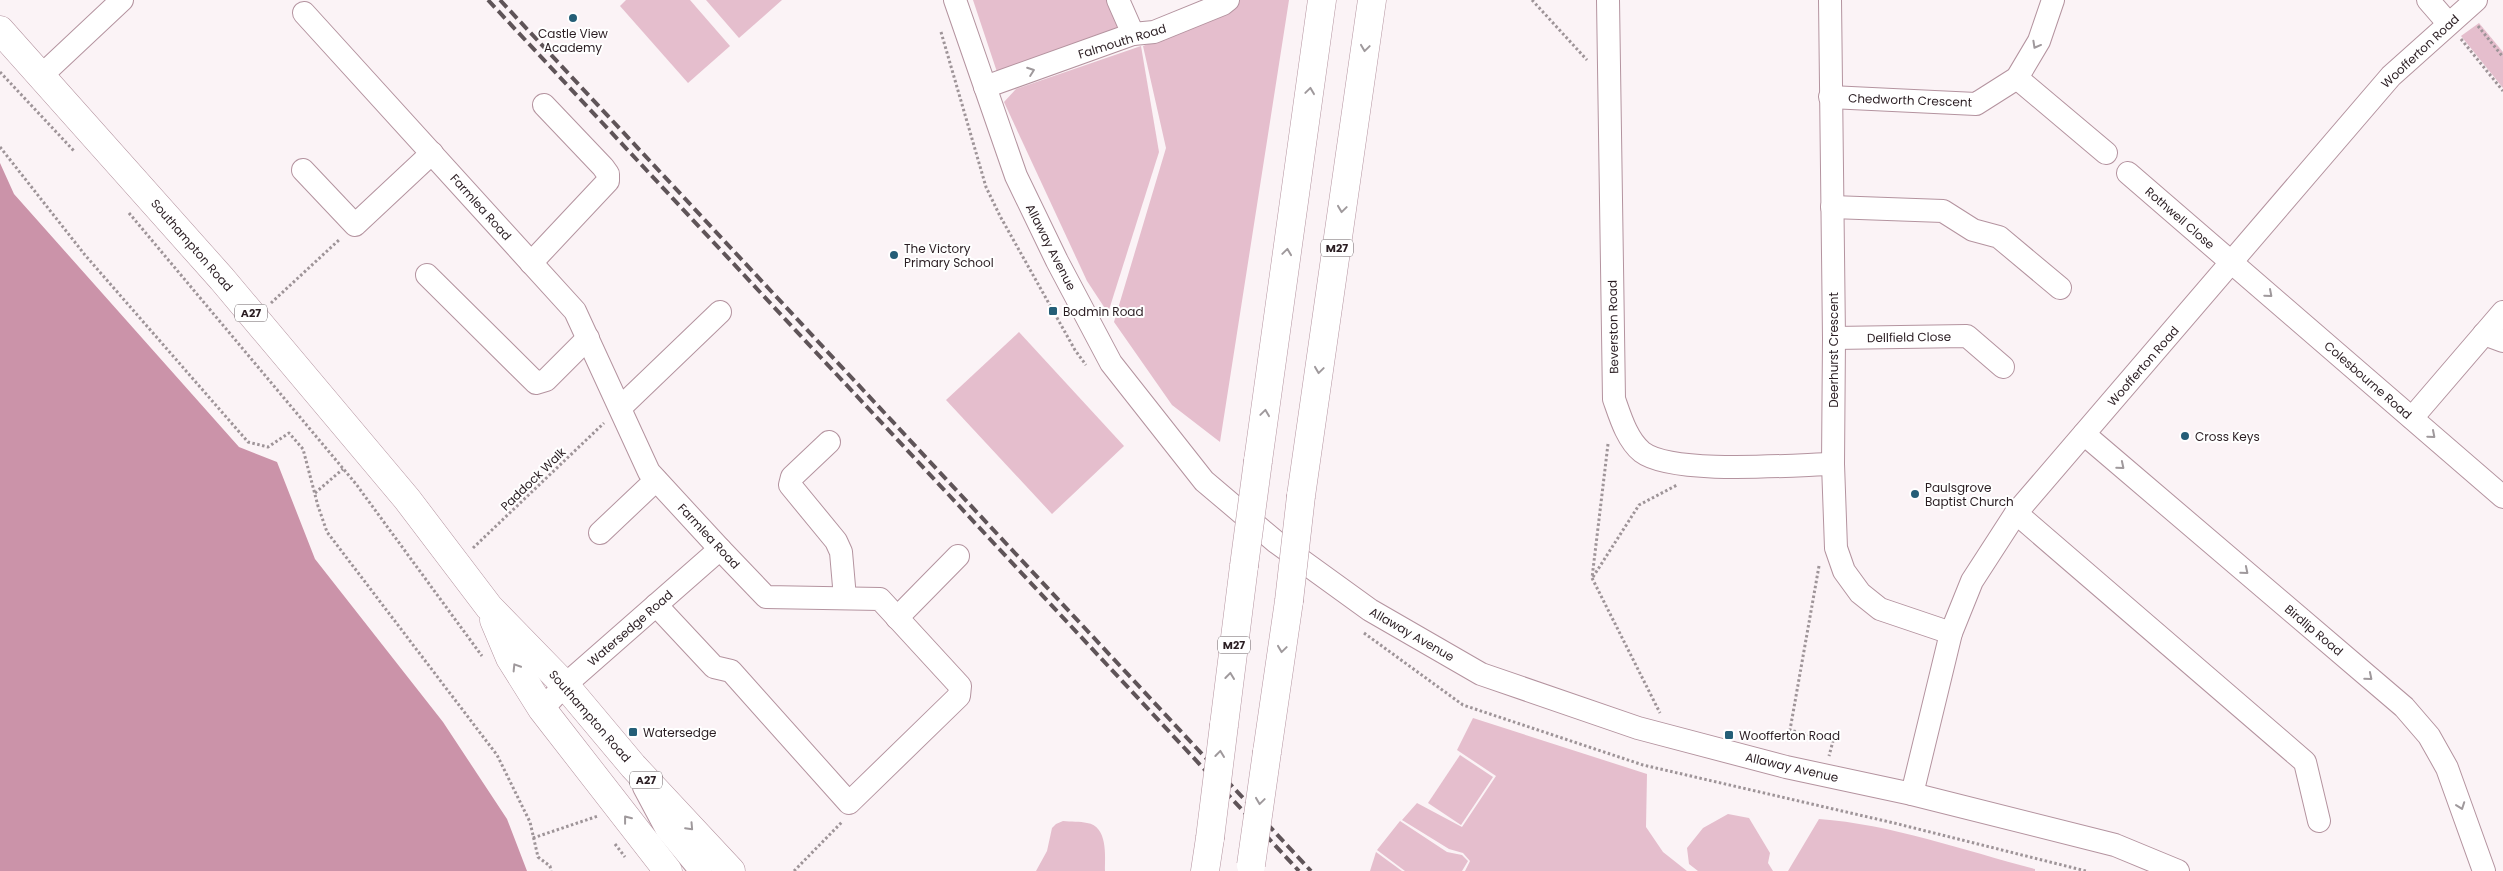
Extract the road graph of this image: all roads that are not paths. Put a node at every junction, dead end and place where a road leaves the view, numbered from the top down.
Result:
1 (122, 0) edge
2 (955, 0) edge
3 (1118, 0) edge
4 (1228, 0) edge
5 (1322, 0) edge
6 (1372, 0) edge
7 (1608, 0) edge
8 (1830, 0) edge
9 (2053, 0) edge
10 (2428, 0) edge
11 (2463, 11) edge
12 (304, 13) dead end
13 (0, 30) edge
14 (1133, 34) junction
15 (41, 76) junction
16 (2017, 78) junction
17 (985, 87) junction
18 (1830, 97) junction
19 (544, 105) dead end
20 (432, 153) junction
21 (2106, 153) dead end
22 (303, 170) dead end
23 (2128, 173) dead end
24 (1832, 207) junction
25 (2232, 262) junction
26 (531, 263) junction
27 (426, 275) dead end
28 (2060, 288) dead end
29 (720, 312) dead end
30 (2503, 312) edge
31 (2494, 337) edge
32 (588, 338) junction
33 (1834, 338) junction
34 (2003, 367) dead end
35 (621, 407) junction
36 (2412, 418) junction
37 (2084, 434) junction
38 (829, 442) dead end
39 (1833, 464) junction
40 (656, 480) junction
41 (2503, 497) edge
42 (2016, 514) junction
43 (600, 533) dead end
44 (720, 549) junction
45 (958, 556) dead end
46 (845, 598) junction
47 (656, 604) junction
48 (489, 607) junction
49 (897, 618) junction
50 (1951, 633) junction
51 (566, 685) junction
52 (542, 709) junction
53 (633, 766) junction
54 (1912, 794) junction
55 (2319, 821) dead end
56 (1250, 868) edge
57 (2169, 869) edge
58 (668, 871) edge
59 (701, 871) edge
60 (731, 871) edge
61 (1205, 871) edge
62 (2484, 871) edge

1 - 15 street
2 - 17 street, Allaway Avenue
3 - 14 street
4 - 14 street, Falmouth Road
61 -> 5 main road, M27, bridge
6 -> 56 main road, M27, bridge
7 - 39 street, Beverston Road
8 - 18 street, Deerhurst Crescent
9 -> 16 street, Chedworth Crescent
10 - 11 street
11 - 25 street, Woofferton Road
12 - 20 street, Farmlea Road
13 - 15 main road, Southampton Road / A27
17 -> 14 street, Falmouth Road
15 - 48 main road, Southampton Road / A27
16 - 18 street, Chedworth Crescent
16 - 21 street
17 - 54 street, Allaway Avenue
18 - 24 street, Deerhurst Crescent
19 - 26 street
20 - 22 street
20 - 26 street, Farmlea Road
23 - 25 street, Rothwell Close
24 - 28 street
24 - 33 street, Deerhurst Crescent
25 -> 36 street, Colesbourne Road
25 - 37 street, Woofferton Road
26 - 32 street, Farmlea Road
27 - 32 street
29 - 35 street
30 - 31 street
31 - 36 street
32 - 35 street, Farmlea Road
33 - 34 street, Dellfield Close
33 - 39 street, Deerhurst Crescent
35 - 40 street, Farmlea Road
36 -> 41 street, Colesbourne Road
37 - 42 street, Woofferton Road
37 -> 62 street, Birdlip Road
38 - 46 street
39 - 50 street, Deerhurst Crescent
40 - 43 street
40 - 44 street, Farmlea Road
42 - 50 street, Woofferton Road
42 - 55 street
44 - 46 street, Farmlea Road
44 - 47 street, Watersedge Road
45 - 49 street
46 - 49 street, Farmlea Road
47 - 49 street, Farmlea Road
47 - 51 street, Watersedge Road
48 - 51 main road, Southampton Road / A27
52 -> 48 main road, Southampton Road / A27
50 - 54 street, Woofferton Road
51 - 52 street, Watersedge Road
51 - 53 main road, Southampton Road / A27
58 -> 52 main road, Southampton Road / A27
53 - 59 street
53 -> 60 main road, Southampton Road / A27
54 - 57 street, Allaway Avenue

